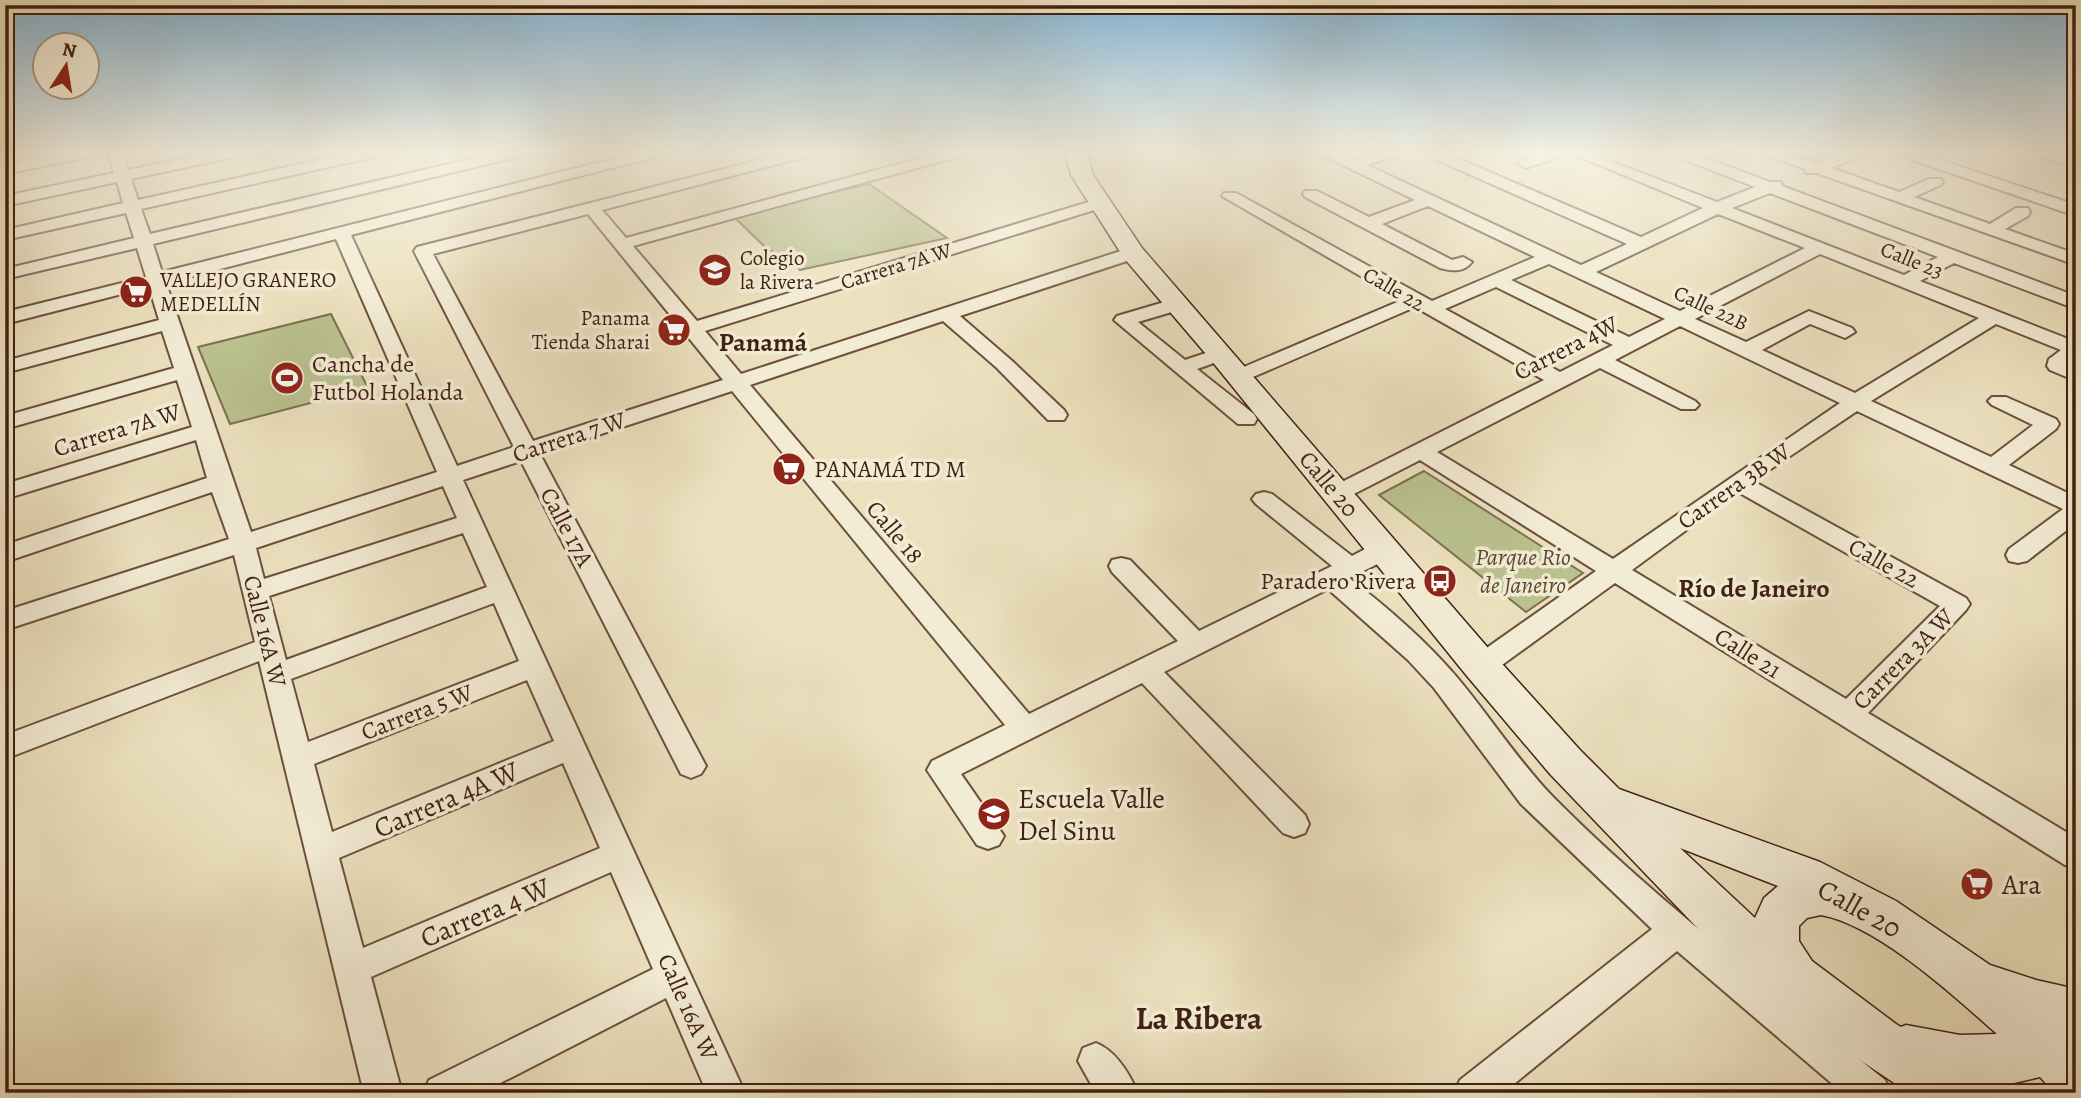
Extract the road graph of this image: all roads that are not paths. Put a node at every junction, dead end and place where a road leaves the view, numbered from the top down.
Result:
1 (145, 203) edge
2 (325, 203) edge
3 (414, 203) edge
4 (606, 203) edge
5 (771, 203) edge
6 (1101, 203) joint
7 (1243, 203) edge
8 (1329, 203) edge
9 (1421, 203) edge
10 (1437, 203) edge
11 (1548, 203) edge
12 (1705, 203) edge
13 (1729, 203) edge
14 (1813, 203) edge
15 (1917, 203) edge
16 (2053, 203) edge
17 (133, 206) junction
18 (591, 207) junction
19 (1717, 208) junction
20 (2076, 211) edge
21 (2022, 212) dead end
22 (1369, 223) junction
23 (341, 232) junction
24 (1999, 233) junction
25 (5, 235) edge
26 (144, 241) junction
27 (622, 244) junction
28 (1641, 244) junction
29 (1819, 248) junction
30 (1133, 253) junction
31 (1550, 257) junction
32 (1957, 258) junction
33 (2076, 260) edge
34 (1463, 262) dead end
35 (1581, 272) junction
36 (5, 274) edge
37 (156, 279) junction
38 (1496, 281) junction
39 (1905, 282) junction
40 (1178, 303) junction
41 (2076, 303) edge
42 (1422, 305) junction
43 (946, 314) junction
44 (1994, 317) junction
45 (5, 318) edge
46 (1680, 319) junction
47 (170, 323) junction
48 (692, 328) junction
49 (1845, 332) dead end
50 (1629, 345) junction
51 (2075, 349) edge
52 (1746, 350) junction
53 (1600, 360) junction
54 (1230, 365) junction
55 (5, 367) edge
56 (1183, 367) junction
57 (185, 371) junction
58 (2076, 375) edge
59 (1559, 380) junction
60 (737, 382) junction
61 (1998, 401) dead end
62 (1855, 402) junction
63 (1688, 405) dead end
64 (1056, 415) dead end
65 (1246, 418) dead end
66 (5, 424) edge
67 (204, 430) junction
68 (527, 451) junction
69 (1420, 452) junction
70 (1993, 467) junction
71 (450, 476) junction
72 (220, 482) junction
73 (1738, 482) junction
74 (5, 492) edge
75 (1336, 494) junction
76 (1264, 499) dead end
77 (2076, 509) edge
78 (471, 522) junction
79 (243, 544) junction
80 (1385, 550) junction
81 (5, 554) edge
82 (2018, 555) dead end
83 (1121, 566) dead end
84 (1614, 571) junction
85 (1340, 572) junction
86 (255, 591) junction
87 (501, 591) junction
88 (1957, 604) joint
89 (5, 621) edge
90 (1196, 644) junction
91 (269, 647) junction
92 (535, 666) junction
93 (1481, 666) junction
94 (1145, 669) junction
95 (276, 674) junction
96 (1848, 715) junction
97 (1024, 729) junction
98 (5, 747) edge
99 (571, 747) junction
100 (298, 758) junction
101 (691, 766) dead end
102 (1605, 802) junction
103 (1294, 824) dead end
104 (988, 836) dead end
105 (321, 851) junction
106 (620, 855) junction
107 (2076, 855) edge
108 (1856, 902) junction
109 (1677, 930) junction
110 (351, 969) junction
111 (674, 976) junction
112 (1805, 987) junction
113 (1878, 1042) junction
114 (2067, 1046) edge
115 (1096, 1061) dead end
116 (383, 1093) edge
117 (442, 1093) edge
118 (726, 1093) edge
119 (1119, 1093) edge
120 (1473, 1093) edge
121 (1872, 1093) edge
122 (1956, 1093) edge

1 - 17 street
2 - 26 street
3 - 23 street
4 - 18 street
5 - 27 street
6 - 30 main road, Calle 20
6 - 48 street, Carrera 7A W
7 - 42 street, Calle 22
8 - 22 street
9 - 22 street
10 - 31 street, Calle 22B
11 - 28 street
12 - 19 street, Calle 23
13 - 19 street
14 - 32 street
15 - 24 street
16 - 20 street
17 - 25 street
17 - 26 street, Calle 16A W
18 - 27 street, Calle 18
18 - 68 street, Calle 17A
19 - 28 street
19 - 29 street, Calle 23
21 - 24 street
22 - 34 street
23 - 37 street
23 - 71 street, Calle 16A W
24 - 32 street
24 - 33 street
26 - 36 street
26 - 37 street, Calle 16A W
27 - 48 street, Calle 18
28 - 35 street
29 - 39 street, Calle 23
29 - 46 street, Carrera 4W
30 - 40 main road, Calle 20
30 - 43 street, Carrera 7 W
31 - 35 street, Calle 22B
31 - 38 street
32 - 39 street
32 - 41 street
35 - 46 street, Calle 22B
37 - 45 street
37 - 47 street, Calle 16A W
38 - 42 street
38 - 50 street
39 - 44 street, Calle 23
40 - 54 main road, Calle 20
40 - 56 street
42 - 54 street
42 - 59 street, Calle 22
43 - 60 street, Carrera 7 W
43 - 64 street
44 - 51 street, Calle 23
44 - 62 street, Carrera 3B W
46 - 50 street, Carrera 4W
46 - 52 street, Calle 22B
47 - 55 street
47 - 57 street, Calle 16A W
48 - 60 street, Calle 18
49 - 52 street
50 - 53 street, Carrera 4W
51 - 58 street
52 - 62 street, Calle 22B
53 - 59 street, Carrera 4W
53 - 63 street
54 - 56 street
54 - 75 main road, Calle 20
56 - 65 street
57 - 66 street
57 - 67 street, Calle 16A W
59 - 69 street, Carrera 4W
60 - 68 street, Carrera 7 W
60 - 97 street, Calle 18
61 - 70 street
62 - 70 street, Calle 22B
62 - 73 street, Carrera 3B W
67 - 72 street, Calle 16A W
67 - 74 street, Carrera 7A W
68 - 71 street, Carrera 7 W
68 - 101 street, Calle 17A
69 - 75 street, Carrera 4W
69 - 84 street, Calle 21
70 - 77 street, Calle 22B
71 - 78 street, Calle 16A W
71 - 79 street, Carrera 7 W
72 - 79 street, Calle 16A W
72 - 81 street
73 - 84 street, Carrera 3B W
73 - 88 street, Calle 22
75 - 80 main road, Calle 20
76 - 85 street
77 - 82 street
78 - 86 street
78 - 87 street, Calle 16A W
79 - 86 street, Calle 16A W
79 - 89 street, Carrera 7 W
80 - 85 street
80 - 93 main road, Calle 20
83 - 90 street
84 - 93 street, Carrera 3B W
84 - 96 street, Calle 21
85 - 90 street
85 - 109 street
86 - 91 street, Calle 16A W
87 - 92 street, Calle 16A W
87 - 95 street
88 - 96 street, Carrera 3A W
90 - 94 street
91 - 95 street, Calle 16A W
91 - 98 street
92 - 99 street, Calle 16A W
92 - 100 street, Carrera 5 W
93 - 102 main road, Calle 20
94 - 97 street
94 - 103 street
95 - 100 street, Calle 16A W
96 - 107 street, Calle 21
97 - 104 street
99 - 105 street, Carrera 4A W
99 - 106 street, Calle 16A W
100 - 105 street, Calle 16A W
102 - 108 main road, Calle 20
102 - 112 main road, Calle 20
105 - 110 street, Calle 16A W
106 - 110 street, Carrera 4 W
106 - 111 street, Calle 16A W
108 - 112 main road
108 - 114 main road, Calle 20
109 - 120 street
109 - 121 street
110 - 116 street, Calle 16A W
111 - 117 street
111 - 118 street, Calle 16A W
112 - 113 main road, Calle 20
113 - 114 main road
113 - 122 main road, Calle 20
115 - 119 street

